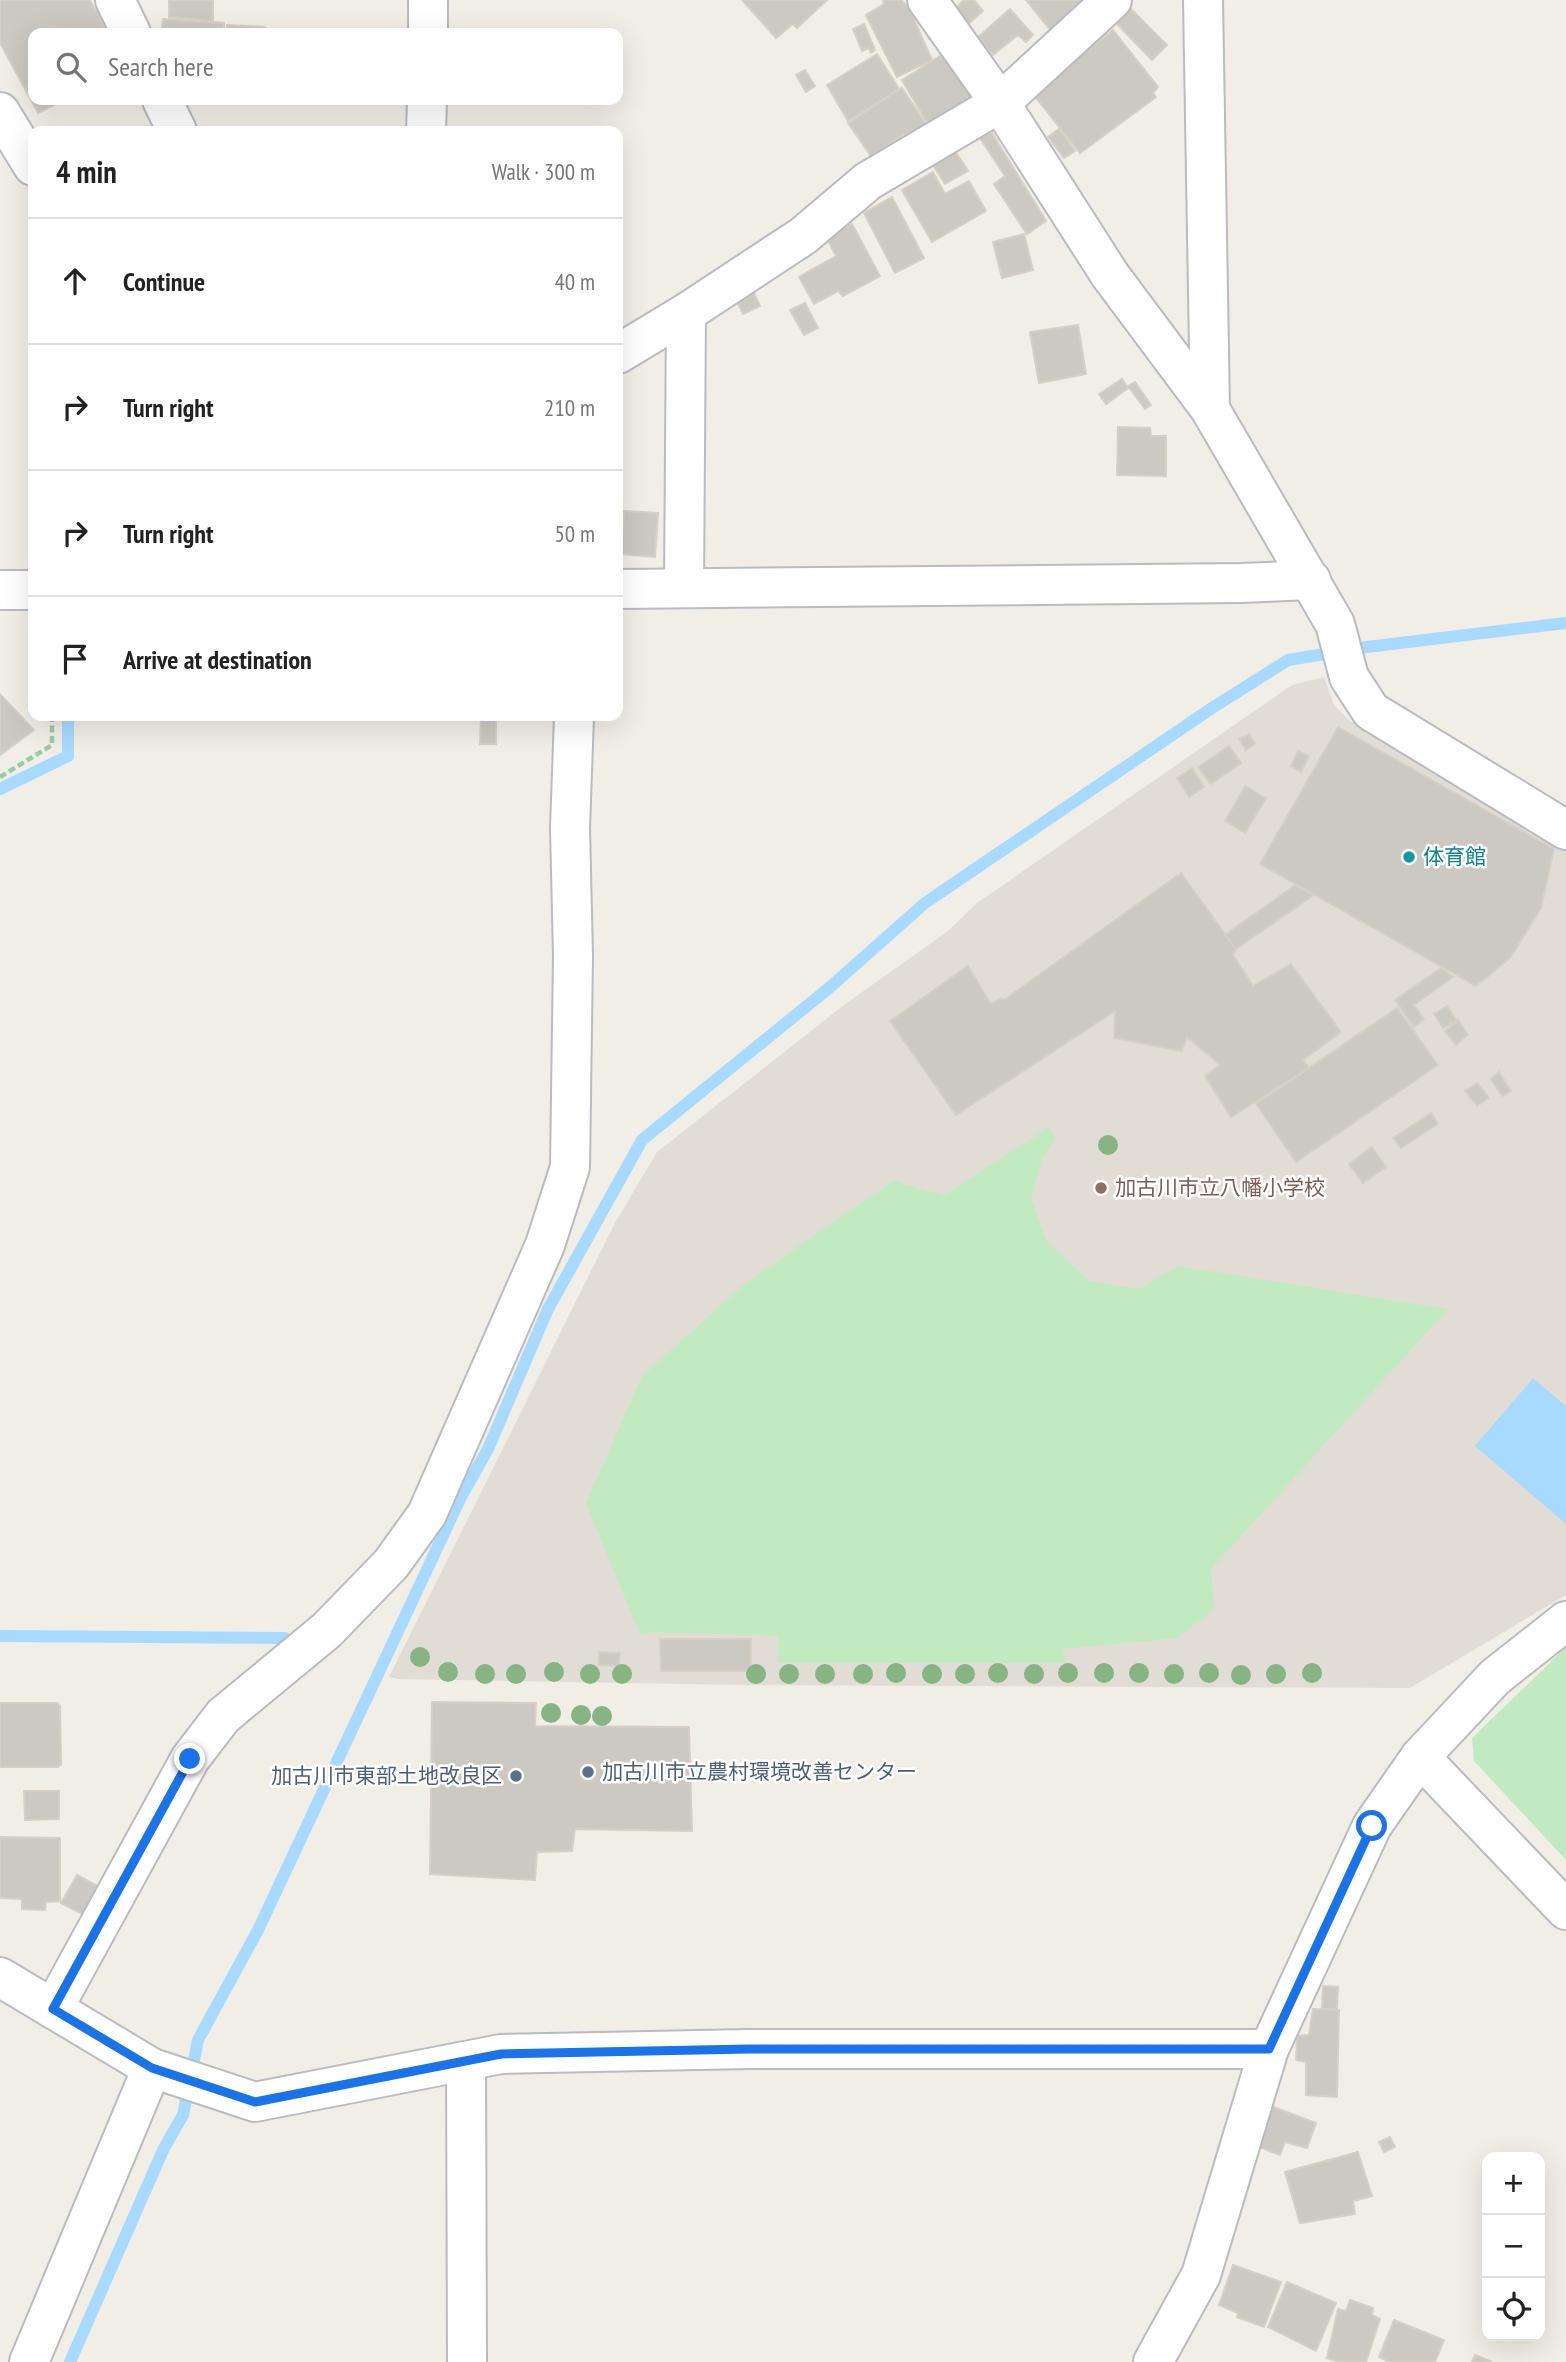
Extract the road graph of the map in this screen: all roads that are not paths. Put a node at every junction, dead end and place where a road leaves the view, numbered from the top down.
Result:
1 (116, 0) edge
2 (428, 0) edge
3 (928, 0) edge
4 (1112, 0) edge
5 (1203, 0) edge
6 (129, 28) edge
7 (428, 28) edge
8 (1000, 103) junction
9 (164, 105) edge
10 (427, 105) edge
11 (0, 112) edge
12 (175, 126) edge
13 (426, 126) edge
14 (28, 158) edge
15 (686, 313) junction
16 (623, 351) edge
17 (1210, 409) junction
18 (1311, 580) junction
19 (684, 586) junction
20 (623, 589) edge
21 (0, 590) edge
22 (28, 590) edge
23 (574, 721) edge
24 (1566, 830) edge
25 (1566, 1621) edge
26 (1420, 1757) junction
27 (1566, 1910) edge
28 (0, 1977) edge
29 (53, 2009) junction
30 (1269, 2049) junction
31 (466, 2062) junction
32 (152, 2068) junction
33 (1165, 2358) edge
34 (29, 2362) edge
35 (467, 2362) edge

1 - 6 street
2 - 7 street
3 - 8 street
4 - 8 street
5 - 17 street
8 - 15 street
8 - 17 street
9 - 12 street
10 - 13 street
11 - 14 street
15 - 16 street
15 - 19 street
17 - 18 street
18 - 19 street
18 - 24 street
19 - 20 street
21 - 22 street
23 - 29 street
25 - 26 street
26 - 27 street
26 - 30 street
28 - 29 street
29 - 32 street
30 - 31 street
30 - 33 street
31 - 32 street
31 - 35 street
32 - 34 street

